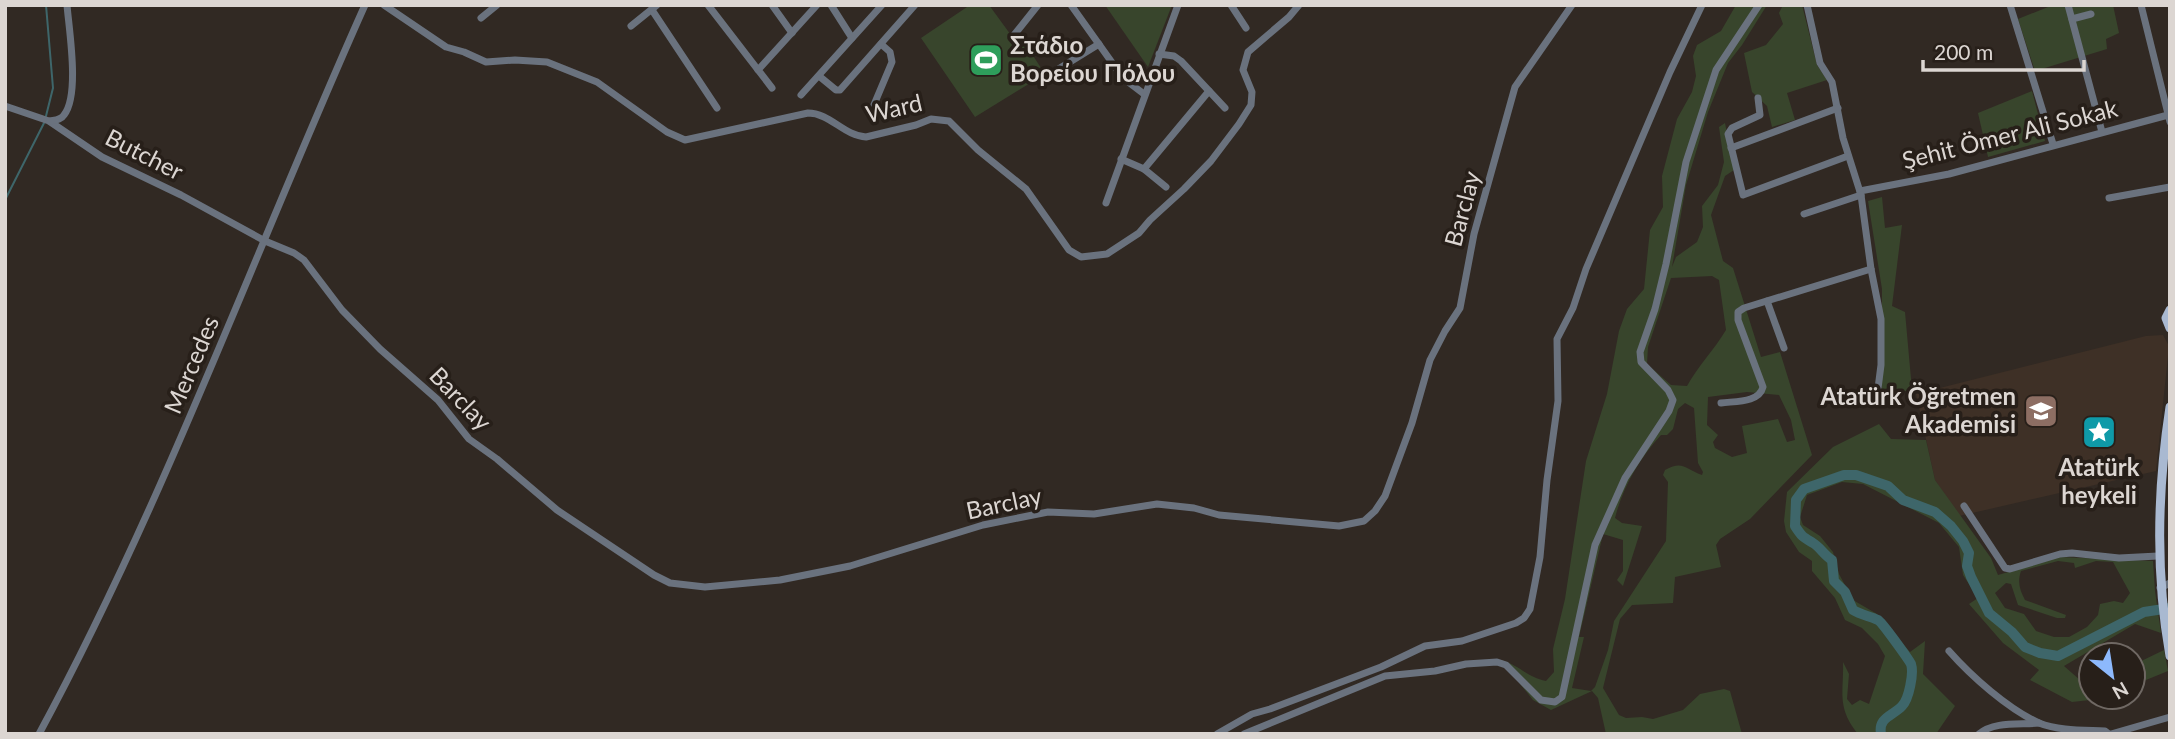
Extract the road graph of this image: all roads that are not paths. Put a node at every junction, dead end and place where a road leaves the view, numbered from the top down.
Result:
1 (67, 5) edge
2 (365, 5) edge
3 (384, 5) edge
4 (497, 5) edge
5 (708, 5) edge
6 (772, 5) edge
7 (817, 5) edge
8 (831, 5) edge
9 (881, 5) edge
10 (915, 5) edge
11 (1038, 5) edge
12 (1071, 5) edge
13 (1178, 5) edge
14 (1231, 5) edge
15 (1299, 5) edge
16 (1572, 5) edge
17 (1702, 5) edge
18 (1759, 5) edge
19 (1807, 5) edge
20 (2010, 5) edge
21 (2068, 5) edge
22 (2141, 5) edge
23 (655, 8) edge
24 (2091, 14) dead end
25 (481, 18) dead end
26 (2072, 19) junction
27 (631, 26) dead end
28 (1246, 28) dead end
29 (792, 33) junction
30 (1014, 35) dead end
31 (852, 38) junction
32 (881, 44) junction
33 (1099, 44) junction
34 (1159, 54) junction
35 (758, 70) junction
36 (1052, 73) dead end
37 (819, 76) junction
38 (772, 88) dead end
39 (1209, 91) junction
40 (2166, 91) edge
41 (1144, 94) junction
42 (801, 95) dead end
43 (1758, 99) dead end
44 (5, 106) edge
45 (873, 107) dead end
46 (717, 108) dead end
47 (1225, 108) dead end
48 (1838, 108) junction
49 (2169, 119) edge
50 (49, 121) junction
51 (2102, 132) junction
52 (2053, 144) junction
53 (1731, 148) junction
54 (1848, 156) junction
55 (1121, 159) junction
56 (1144, 169) junction
57 (1166, 187) dead end
58 (2170, 187) edge
59 (1861, 193) junction
60 (2109, 198) dead end
61 (1106, 203) dead end
62 (1804, 214) dead end
63 (265, 242) junction
64 (1871, 269) junction
65 (1767, 301) junction
66 (2170, 310) edge
67 (2170, 328) edge
68 (1784, 348) dead end
69 (1721, 403) dead end
70 (1876, 404) dead end
71 (2169, 413) edge
72 (1964, 506) dead end
73 (2158, 556) junction
74 (2170, 583) edge
75 (2161, 593) junction
76 (1949, 651) dead end
77 (2170, 656) edge
78 (2170, 717) edge
79 (2040, 723) junction
80 (2135, 725) junction
81 (39, 734) edge
82 (1217, 734) edge
83 (1244, 734) edge
84 (1979, 734) edge
85 (2110, 734) edge
86 (2140, 734) edge

1 - 50 street
2 - 63 street, Mercedes
3 - 15 street, Ward
4 - 25 street
5 - 35 street
6 - 29 street
7 - 29 street
8 - 31 street
9 - 31 street
10 - 32 street
11 - 30 street
12 - 33 street
13 - 34 street
14 - 28 street
16 - 63 street, Barclay
17 - 82 street
18 - 83 street
19 - 48 street
20 - 52 street
21 - 26 street
22 - 40 street
23 - 27 street
23 - 46 street
24 - 26 street
26 - 51 street
29 - 35 street
31 - 37 street
32 - 37 street
32 - 45 street
33 - 36 street
33 - 41 street
34 - 39 street
34 - 41 street
35 - 38 street
37 - 42 street
39 - 47 street
39 - 56 street
40 - 49 street
41 - 55 street
43 - 53 street
44 - 50 street, Butcher
48 - 53 street
48 - 54 street
49 - 51 street, Şehit Ömer Ali Sokak
50 - 63 street, Butcher
51 - 52 street, Şehit Ömer Ali Sokak
52 - 59 street, Şehit Ömer Ali Sokak
53 - 54 street
54 - 59 street
55 - 56 street
55 - 61 street
56 - 57 street
58 - 60 street
59 - 62 street, Şehit Ömer Ali Sokak
59 - 64 street
63 - 81 street, Mercedes
64 - 65 street
64 - 70 street
65 - 68 street
65 - 69 street
66 - 67 main road
71 - 73 main road
72 - 73 street
73 - 75 main road
74 - 75 street
75 - 77 main road
76 - 79 street
78 - 80 street
79 - 84 street
79 - 85 street
80 - 85 street
80 - 86 street

